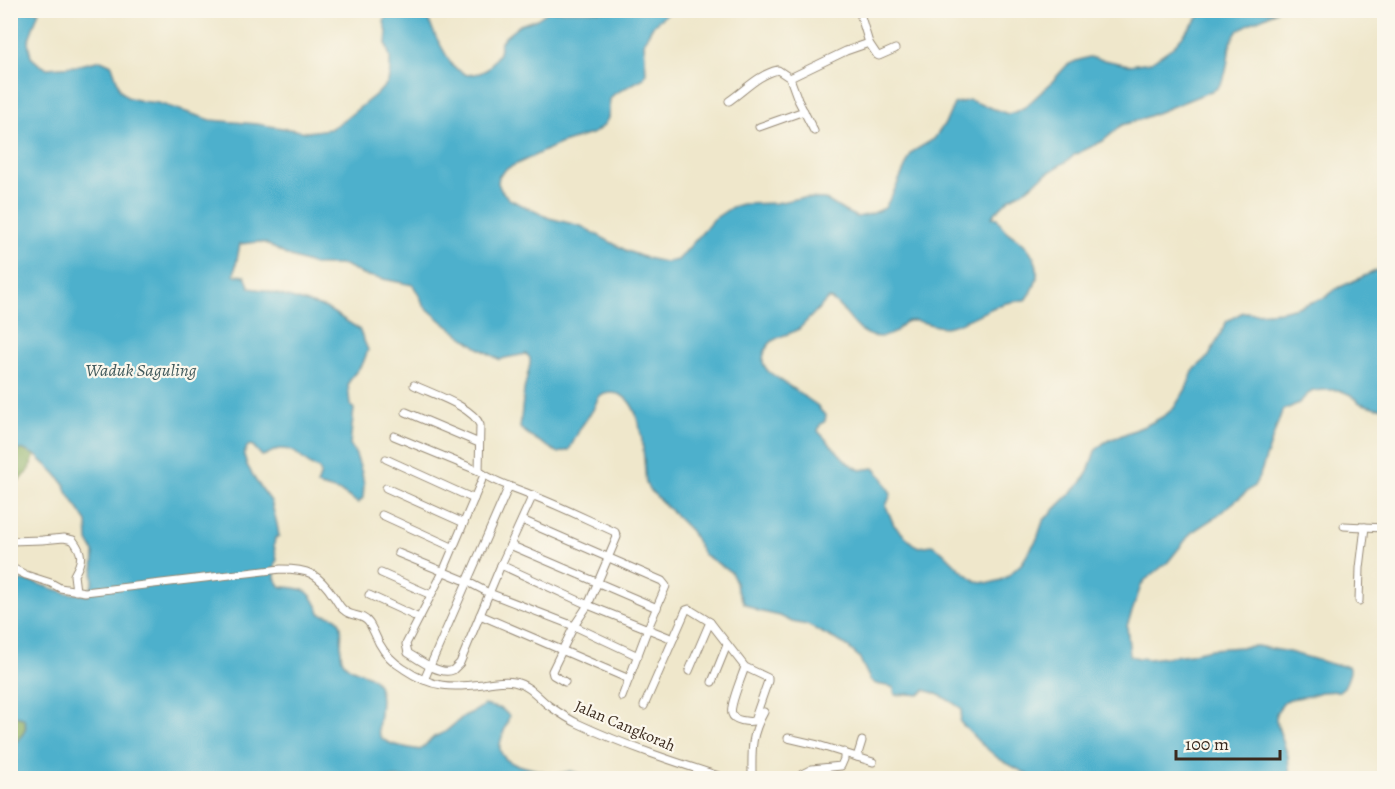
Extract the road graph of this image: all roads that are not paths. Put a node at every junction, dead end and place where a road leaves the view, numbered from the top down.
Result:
1 (860, 10) edge
2 (869, 43) junction
3 (895, 49) dead end
4 (790, 78) junction
5 (729, 101) dead end
6 (804, 111) junction
7 (759, 127) dead end
8 (814, 131) dead end
9 (414, 385) dead end
10 (406, 412) dead end
11 (394, 436) dead end
12 (479, 443) junction
13 (386, 459) dead end
14 (482, 473) junction
15 (508, 486) junction
16 (386, 488) dead end
17 (533, 495) junction
18 (474, 499) junction
19 (382, 515) dead end
20 (522, 520) junction
21 (464, 523) junction
22 (1344, 526) dead end
23 (1365, 527) junction
24 (1384, 528) edge
25 (10, 541) edge
26 (510, 545) junction
27 (452, 547) junction
28 (398, 553) dead end
29 (608, 558) junction
30 (501, 565) junction
31 (10, 567) edge
32 (442, 572) junction
33 (381, 573) dead end
34 (466, 581) junction
35 (597, 583) junction
36 (76, 591) junction
37 (489, 593) junction
38 (369, 595) dead end
39 (431, 595) junction
40 (1359, 600) dead end
41 (588, 605) junction
42 (657, 608) junction
43 (480, 615) junction
44 (419, 618) junction
45 (710, 622) junction
46 (574, 626) junction
47 (648, 628) junction
48 (673, 639) junction
49 (727, 645) junction
50 (562, 650) junction
51 (638, 656) junction
52 (429, 667) junction
53 (745, 667) junction
54 (689, 671) dead end
55 (629, 679) junction
56 (424, 680) junction
57 (565, 682) dead end
58 (712, 682) dead end
59 (622, 697) dead end
60 (644, 706) dead end
61 (764, 712) dead end
62 (788, 738) dead end
63 (862, 741) dead end
64 (844, 752) junction
65 (857, 757) junction
66 (873, 762) dead end
67 (724, 778) edge
68 (752, 778) edge
69 (803, 778) edge

1 - 2 street
2 - 3 street
2 - 4 street
4 - 5 street
4 - 6 street
6 - 7 street
6 - 8 street
9 - 12 street
10 - 12 street
11 - 14 street
12 - 14 street
13 - 18 street
14 - 15 street
14 - 18 street
15 - 17 street
15 - 34 street
16 - 21 street
17 - 20 street
17 - 29 street
18 - 21 street
19 - 27 street
20 - 26 street
20 - 29 street
21 - 27 street
22 - 23 street
23 - 24 street
23 - 40 street
25 - 36 street
26 - 30 street
26 - 35 street
27 - 32 street
28 - 32 street
29 - 35 street
29 - 42 street
30 - 37 street
30 - 41 street
31 - 36 street
32 - 34 street
32 - 39 street
33 - 39 street
34 - 37 street
34 - 52 street
35 - 41 street
35 - 42 street
36 - 56 street, Jalan Cangkorah
37 - 43 street
37 - 46 street
38 - 44 street
39 - 44 street
41 - 46 street
41 - 47 street
42 - 47 street
43 - 50 street
43 - 52 street
44 - 52 street
45 - 48 street
45 - 49 street
45 - 54 street
46 - 50 street
46 - 51 street
47 - 48 street
47 - 51 street
48 - 60 street
49 - 53 street
49 - 58 street
50 - 55 street
50 - 57 street
51 - 55 street
52 - 56 street
53 - 53 street
55 - 59 street
56 - 67 street, Jalan Cangkorah
61 - 68 street
62 - 64 street
63 - 65 street
64 - 65 street
64 - 69 street
65 - 66 street

